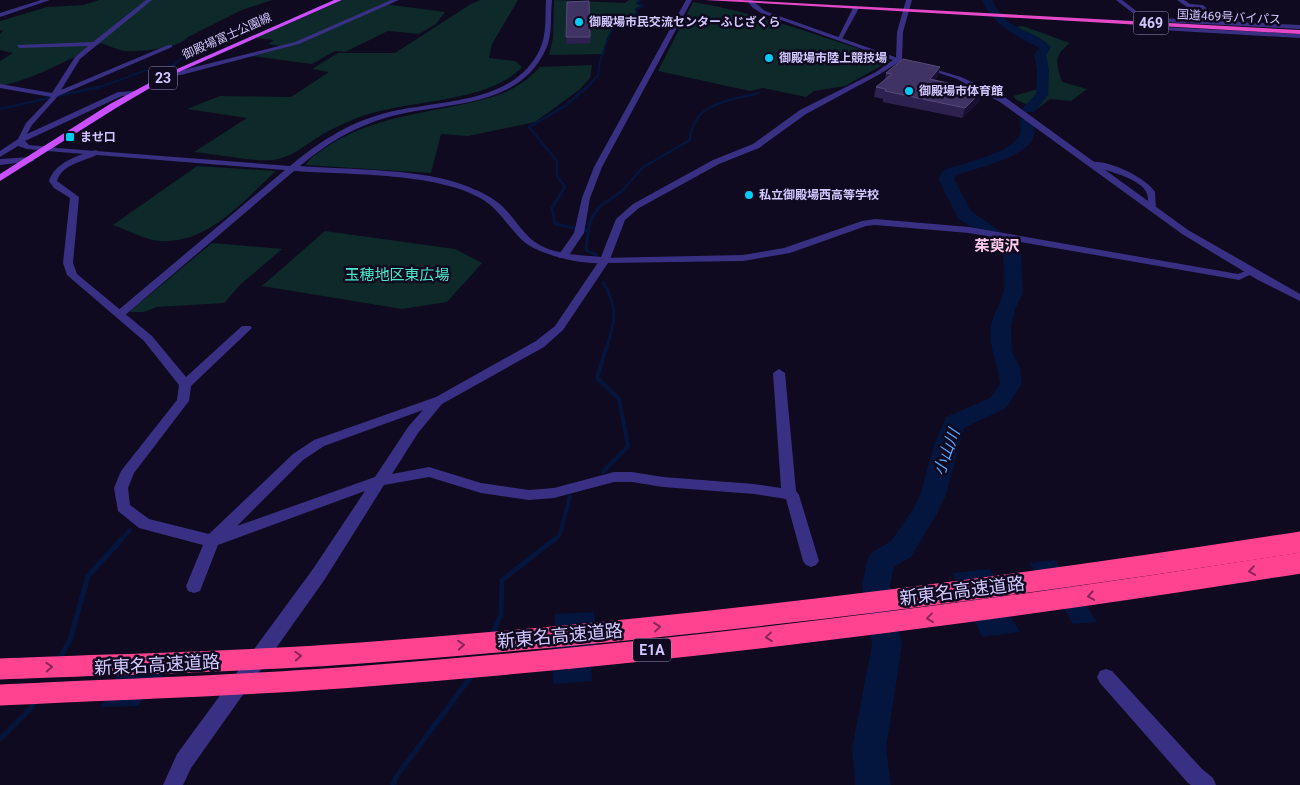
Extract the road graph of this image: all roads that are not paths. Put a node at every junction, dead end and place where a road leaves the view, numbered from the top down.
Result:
1 (47, 0) edge
2 (149, 0) edge
3 (339, 0) edge
4 (396, 0) edge
5 (548, 0) edge
6 (689, 0) edge
7 (708, 0) edge
8 (909, 0) edge
9 (1119, 0) edge
10 (1180, 0) edge
11 (749, 1) edge
12 (856, 8) junction
13 (907, 10) junction
14 (0, 14) edge
15 (1219, 23) junction
16 (1163, 29) dead end
17 (1300, 32) edge
18 (839, 39) junction
19 (95, 44) junction
20 (19, 46) dead end
21 (170, 46) dead end
22 (899, 59) junction
23 (908, 62) edge
24 (918, 65) edge
25 (170, 74) junction
26 (0, 86) edge
27 (136, 93) junction
28 (54, 95) junction
29 (20, 140) junction
30 (47, 149) junction
31 (96, 152) junction
32 (0, 155) edge
33 (31, 159) junction
34 (0, 162) edge
35 (294, 168) junction
36 (10, 172) junction
37 (0, 173) edge
38 (0, 178) edge
39 (563, 256) junction
40 (605, 260) junction
41 (1250, 272) junction
42 (1300, 298) edge
43 (120, 314) junction
44 (246, 328) dead end
45 (778, 373) dead end
46 (185, 385) junction
47 (438, 401) junction
48 (379, 481) junction
49 (789, 494) junction
50 (212, 541) junction
51 (1300, 542) edge
52 (811, 561) dead end
53 (1300, 563) edge
54 (194, 586) dead end
55 (0, 669) edge
56 (1106, 677) dead end
57 (0, 695) edge
58 (173, 785) edge
59 (1206, 785) edge

1 - 14 street
2 - 19 street
3 - 25 main road, 御殿場富士公園線 / 23
4 - 25 street
5 - 35 street
6 - 39 street
7 - 11 highway, 国道469号バイパス
8 - 13 street
9 - 15 street
10 - 15 street
11 - 12 highway, 国道469号バイパス
11 - 13 highway, 国道469号バイパス
11 - 18 street
12 - 13 highway, 国道469号バイパス
12 - 18 street
13 - 17 highway, 国道469号バイパス / 469
13 - 22 street
15 - 17 street
16 - 17 street
18 - 22 street
19 - 20 street
19 - 28 street
21 - 28 street
22 - 23 street
22 - 40 street
24 - 41 street
25 - 27 main road, 御殿場富士公園線 / 23
26 - 28 street
27 - 29 street
27 - 30 main road, 御殿場富士公園線 / 23
28 - 29 street
29 - 30 street
29 - 32 street
30 - 31 street
30 - 33 main road, 御殿場富士公園線 / 23
31 - 35 street
31 - 43 street
33 - 34 street
33 - 36 main road, 御殿場富士公園線 / 23
35 - 39 street
35 - 43 street
36 - 37 street
36 - 38 main road, 御殿場富士公園線 / 23
39 - 40 street
40 - 41 street
40 - 47 street
41 - 42 street
43 - 46 street
44 - 46 street
45 - 49 street
46 - 50 street
47 - 48 street
47 - 50 street
48 - 49 street
48 - 50 street
48 - 58 street
49 - 52 street
50 - 54 street
55 -> 51 highway, 新東名高速道路 / E1A, bridge
53 -> 57 highway, 新東名高速道路 / E1A, bridge
56 - 59 street

